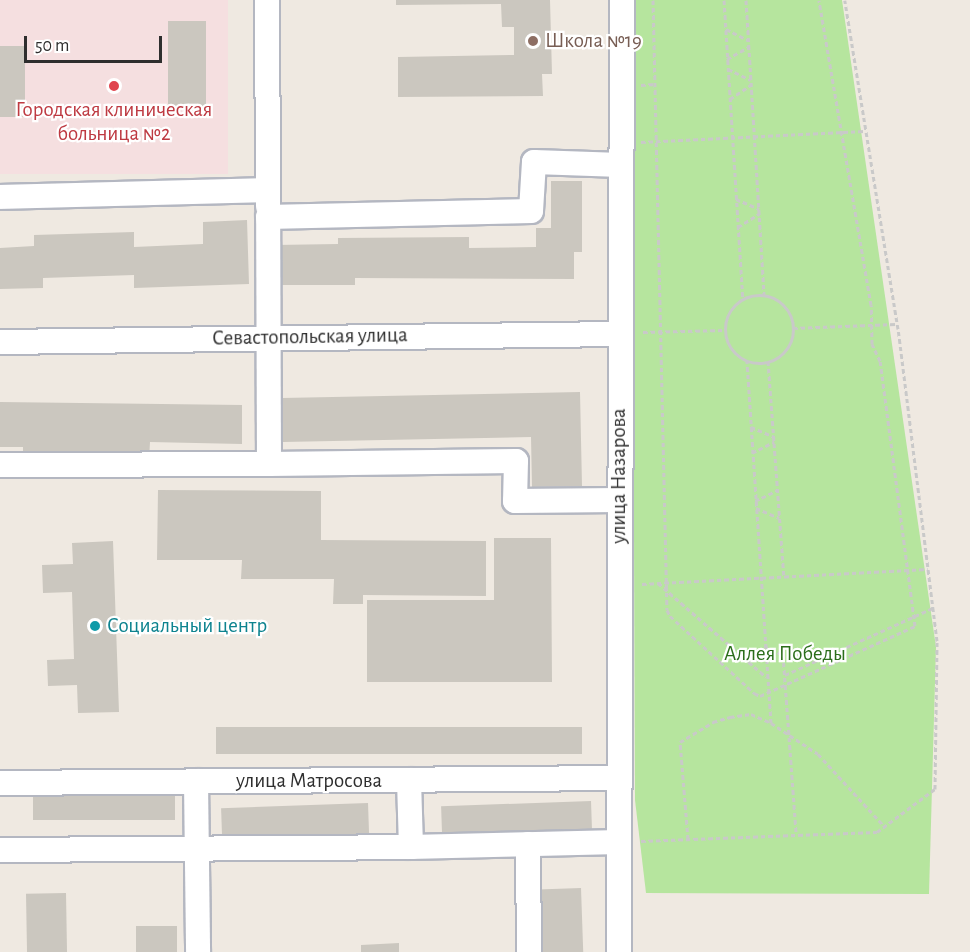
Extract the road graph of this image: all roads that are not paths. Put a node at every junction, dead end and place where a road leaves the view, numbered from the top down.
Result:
1 (267, 0) edge
2 (622, 0) edge
3 (621, 154) junction
4 (268, 190) junction
5 (0, 197) edge
6 (268, 217) junction
7 (619, 333) junction
8 (269, 338) junction
9 (0, 342) edge
10 (0, 465) edge
11 (269, 465) junction
12 (619, 500) junction
13 (618, 778) junction
14 (409, 780) junction
15 (196, 782) junction
16 (0, 783) edge
17 (618, 842) junction
18 (528, 844) junction
19 (411, 847) junction
20 (196, 849) junction
21 (0, 850) edge
22 (198, 952) edge
23 (529, 952) edge
24 (619, 952) edge

1 - 4 street
2 - 3 street, улица Назарова
3 - 6 street
3 - 7 street, улица Назарова
4 - 5 street
4 - 6 street
6 - 8 street
7 - 8 street, Севастопольская улица
7 - 12 street, улица Назарова
8 - 9 street, Севастопольская улица
8 - 11 street
10 - 11 street
11 - 12 street
12 - 13 street, улица Назарова
13 - 14 street, улица Матросова
13 - 17 street, улица Назарова
14 - 15 street, улица Матросова
14 - 19 street
15 - 16 street, улица Матросова
15 - 20 street
17 - 18 street
17 - 24 street, улица Назарова
18 - 19 street
18 - 23 street
19 - 20 street
20 - 21 street
20 - 22 street

